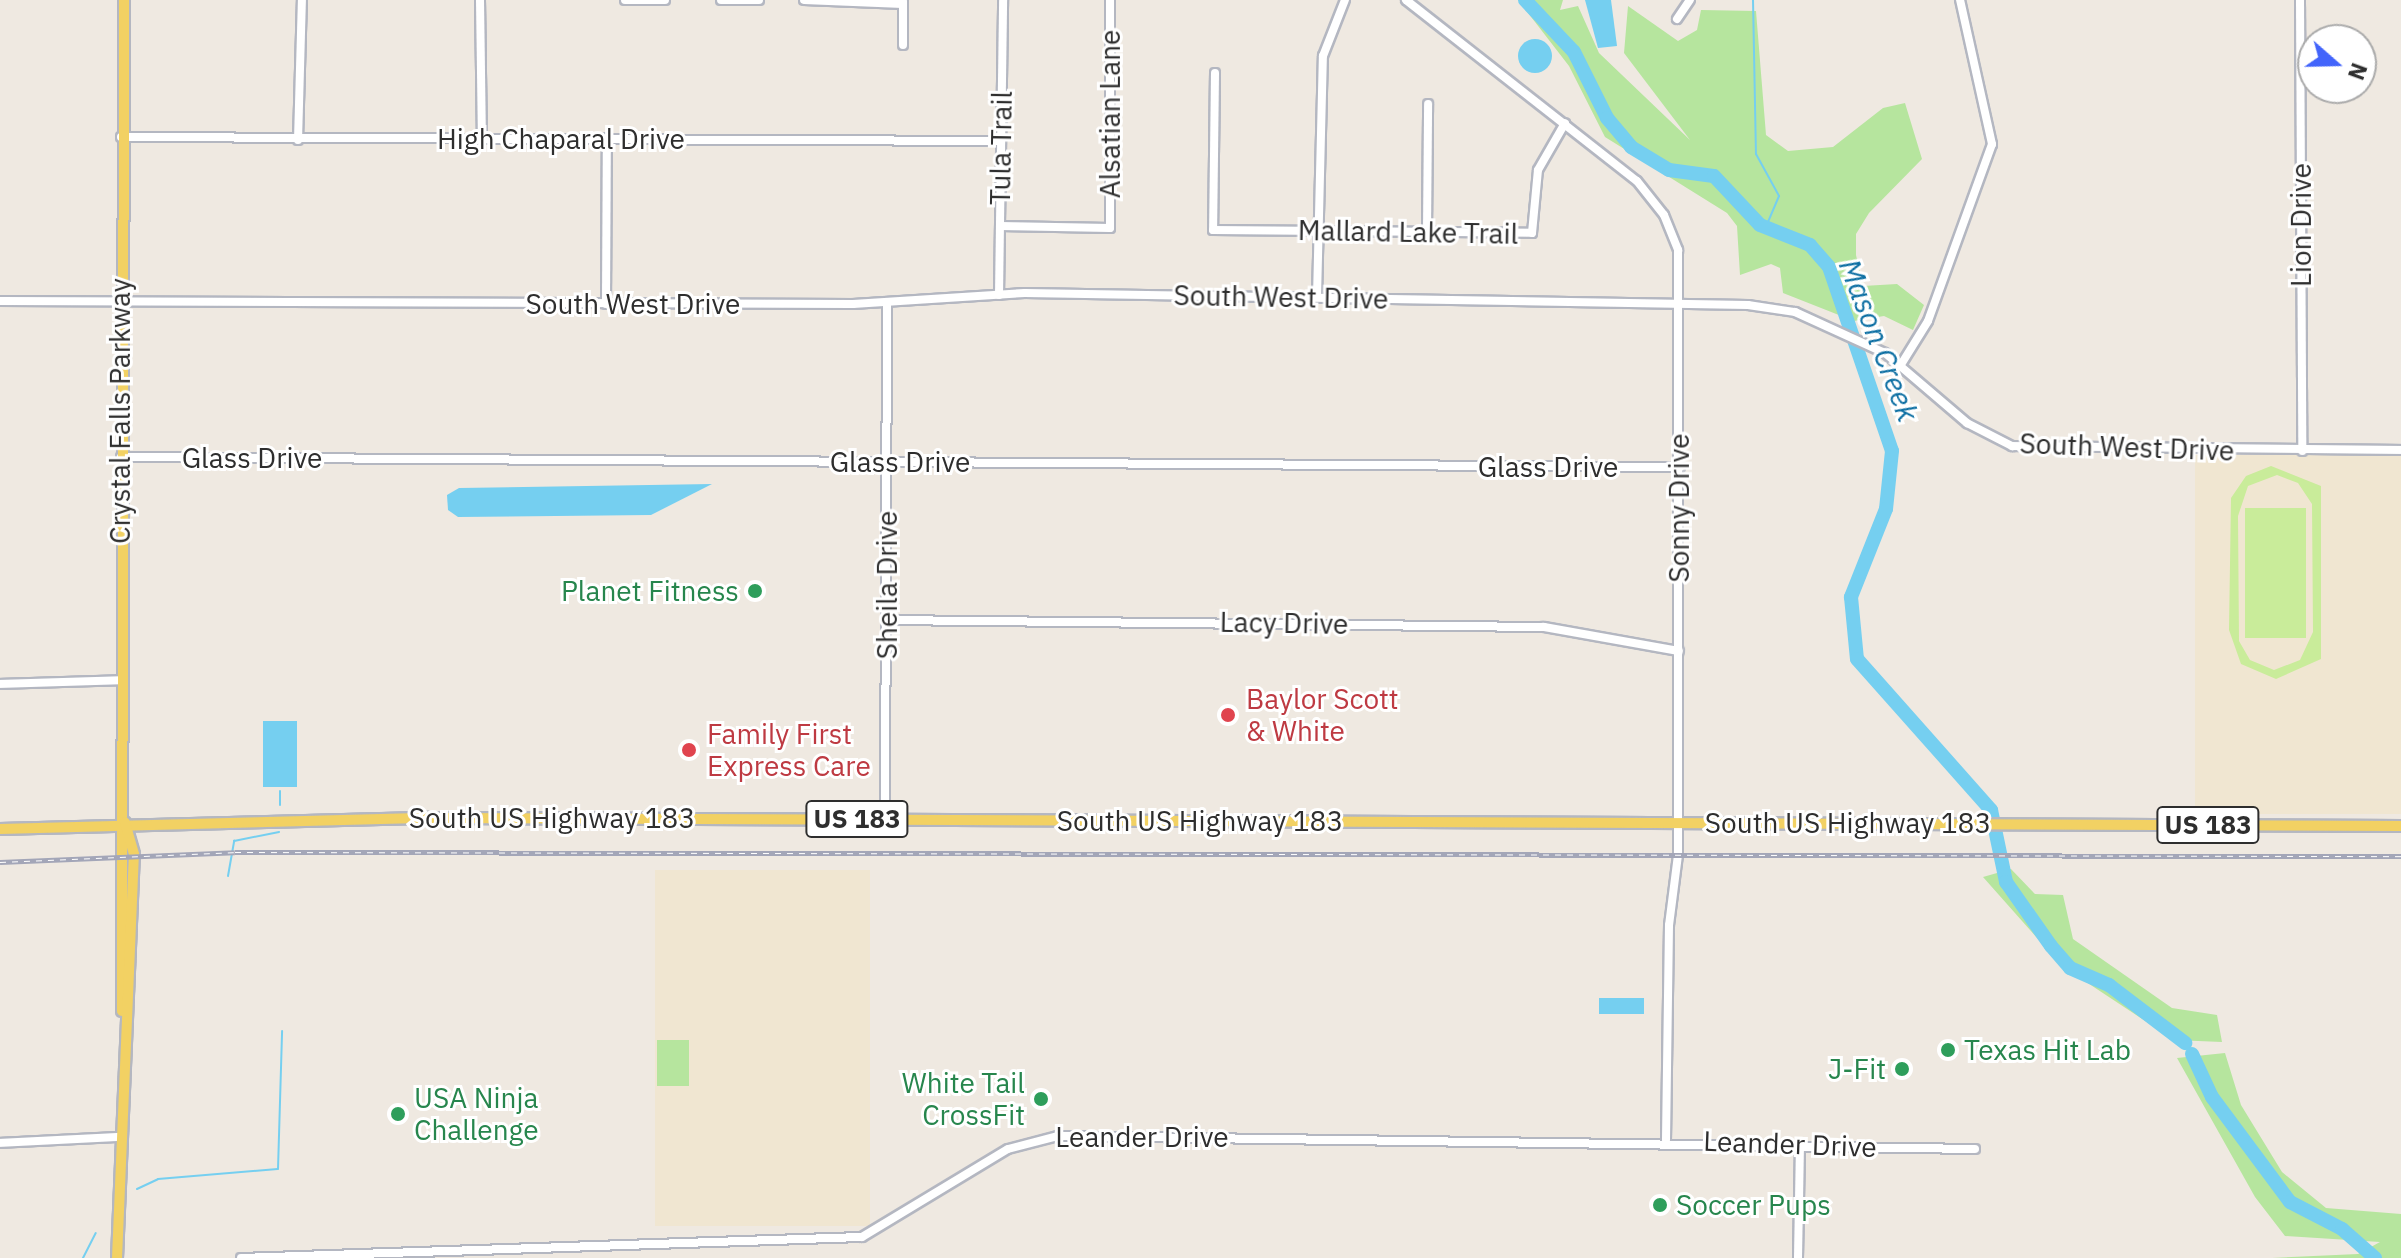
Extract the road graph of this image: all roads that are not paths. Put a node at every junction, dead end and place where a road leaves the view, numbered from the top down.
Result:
1 (124, 0) edge
2 (302, 0) edge
3 (480, 0) edge
4 (625, 0) edge
5 (665, 0) edge
6 (721, 0) edge
7 (759, 0) edge
8 (804, 0) edge
9 (1003, 0) edge
10 (1110, 0) edge
11 (1345, 0) edge
12 (1406, 0) edge
13 (1690, 0) edge
14 (1960, 0) edge
15 (2300, 0) edge
16 (903, 2) edge
17 (1677, 19) dead end
18 (903, 45) dead end
19 (1215, 73) dead end
20 (1428, 104) dead end
21 (1565, 123) junction
22 (121, 137) junction
23 (607, 138) junction
24 (482, 139) junction
25 (298, 140) junction
26 (1001, 141) junction
27 (1000, 226) junction
28 (1318, 231) junction
29 (1427, 231) junction
30 (999, 295) junction
31 (1317, 297) junction
32 (0, 301) edge
33 (119, 301) junction
34 (887, 303) junction
35 (606, 304) junction
36 (1681, 304) junction
37 (1902, 363) junction
38 (2401, 450) edge
39 (2302, 451) junction
40 (121, 457) junction
41 (887, 462) junction
42 (1680, 467) junction
43 (886, 620) junction
44 (1679, 651) junction
45 (124, 680) junction
46 (0, 684) edge
47 (885, 819) junction
48 (125, 822) junction
49 (1678, 822) junction
50 (2401, 826) edge
51 (0, 829) edge
52 (118, 1137) junction
53 (1666, 1140) junction
54 (0, 1143) edge
55 (1800, 1144) junction
56 (1975, 1149) dead end
57 (117, 1258) edge
58 (241, 1258) edge
59 (1798, 1258) edge

1 - 22 main road, Crystal Falls Parkway
2 - 25 street
3 - 24 street
4 - 5 street
6 - 7 street
8 - 16 street
9 - 26 street, Tula Trail
10 - 27 street, Alsatian Lane
11 - 28 street
12 - 21 street, Sonny Drive
13 - 17 street
14 - 37 street
15 - 39 street, Lion Drive
16 - 18 street
19 - 28 street, Mallard Lake Trail
20 - 29 street
21 - 29 street, Mallard Lake Trail
21 - 36 street, Sonny Drive
22 - 25 street, High Chaparal Drive
22 - 33 main road, Crystal Falls Parkway
23 - 24 street, High Chaparal Drive
23 - 26 street, High Chaparal Drive
23 - 35 street
24 - 25 street, High Chaparal Drive
26 - 27 street, Tula Trail
27 - 30 street, Tula Trail
28 - 29 street, Mallard Lake Trail
28 - 31 street
30 - 31 street, South West Drive
30 - 34 street, South West Drive
31 - 36 street, South West Drive
32 - 33 street, South West Drive
33 - 35 street, South West Drive
33 - 40 main road, Crystal Falls Parkway
34 - 35 street, South West Drive
34 - 41 street, Sheila Drive
36 - 37 street, South West Drive
36 - 42 street, Sonny Drive
37 - 39 street, South West Drive
38 - 39 street, South West Drive
40 - 41 street, Glass Drive
40 - 45 main road, Crystal Falls Parkway
41 - 42 street, Glass Drive
41 - 43 street, Sheila Drive
42 - 44 street, Sonny Drive
43 - 44 street, Lacy Drive
43 - 47 street, Sheila Drive
44 - 49 street, Sonny Drive
45 - 46 street
45 - 48 main road, Crystal Falls Parkway
47 - 48 main road, South US Highway 183 / US 183
47 - 49 main road, South US Highway 183 / US 183
48 - 51 main road, South US Highway 183 / US 183
48 - 52 main road, Crystal Falls Parkway
49 - 50 main road, South US Highway 183 / US 183
49 - 53 street, Sonny Drive
52 - 54 street
52 - 57 main road, Crystal Falls Parkway
53 - 55 street, Leander Drive
53 - 58 street, Leander Drive
55 - 56 street, Leander Drive
55 - 59 street

